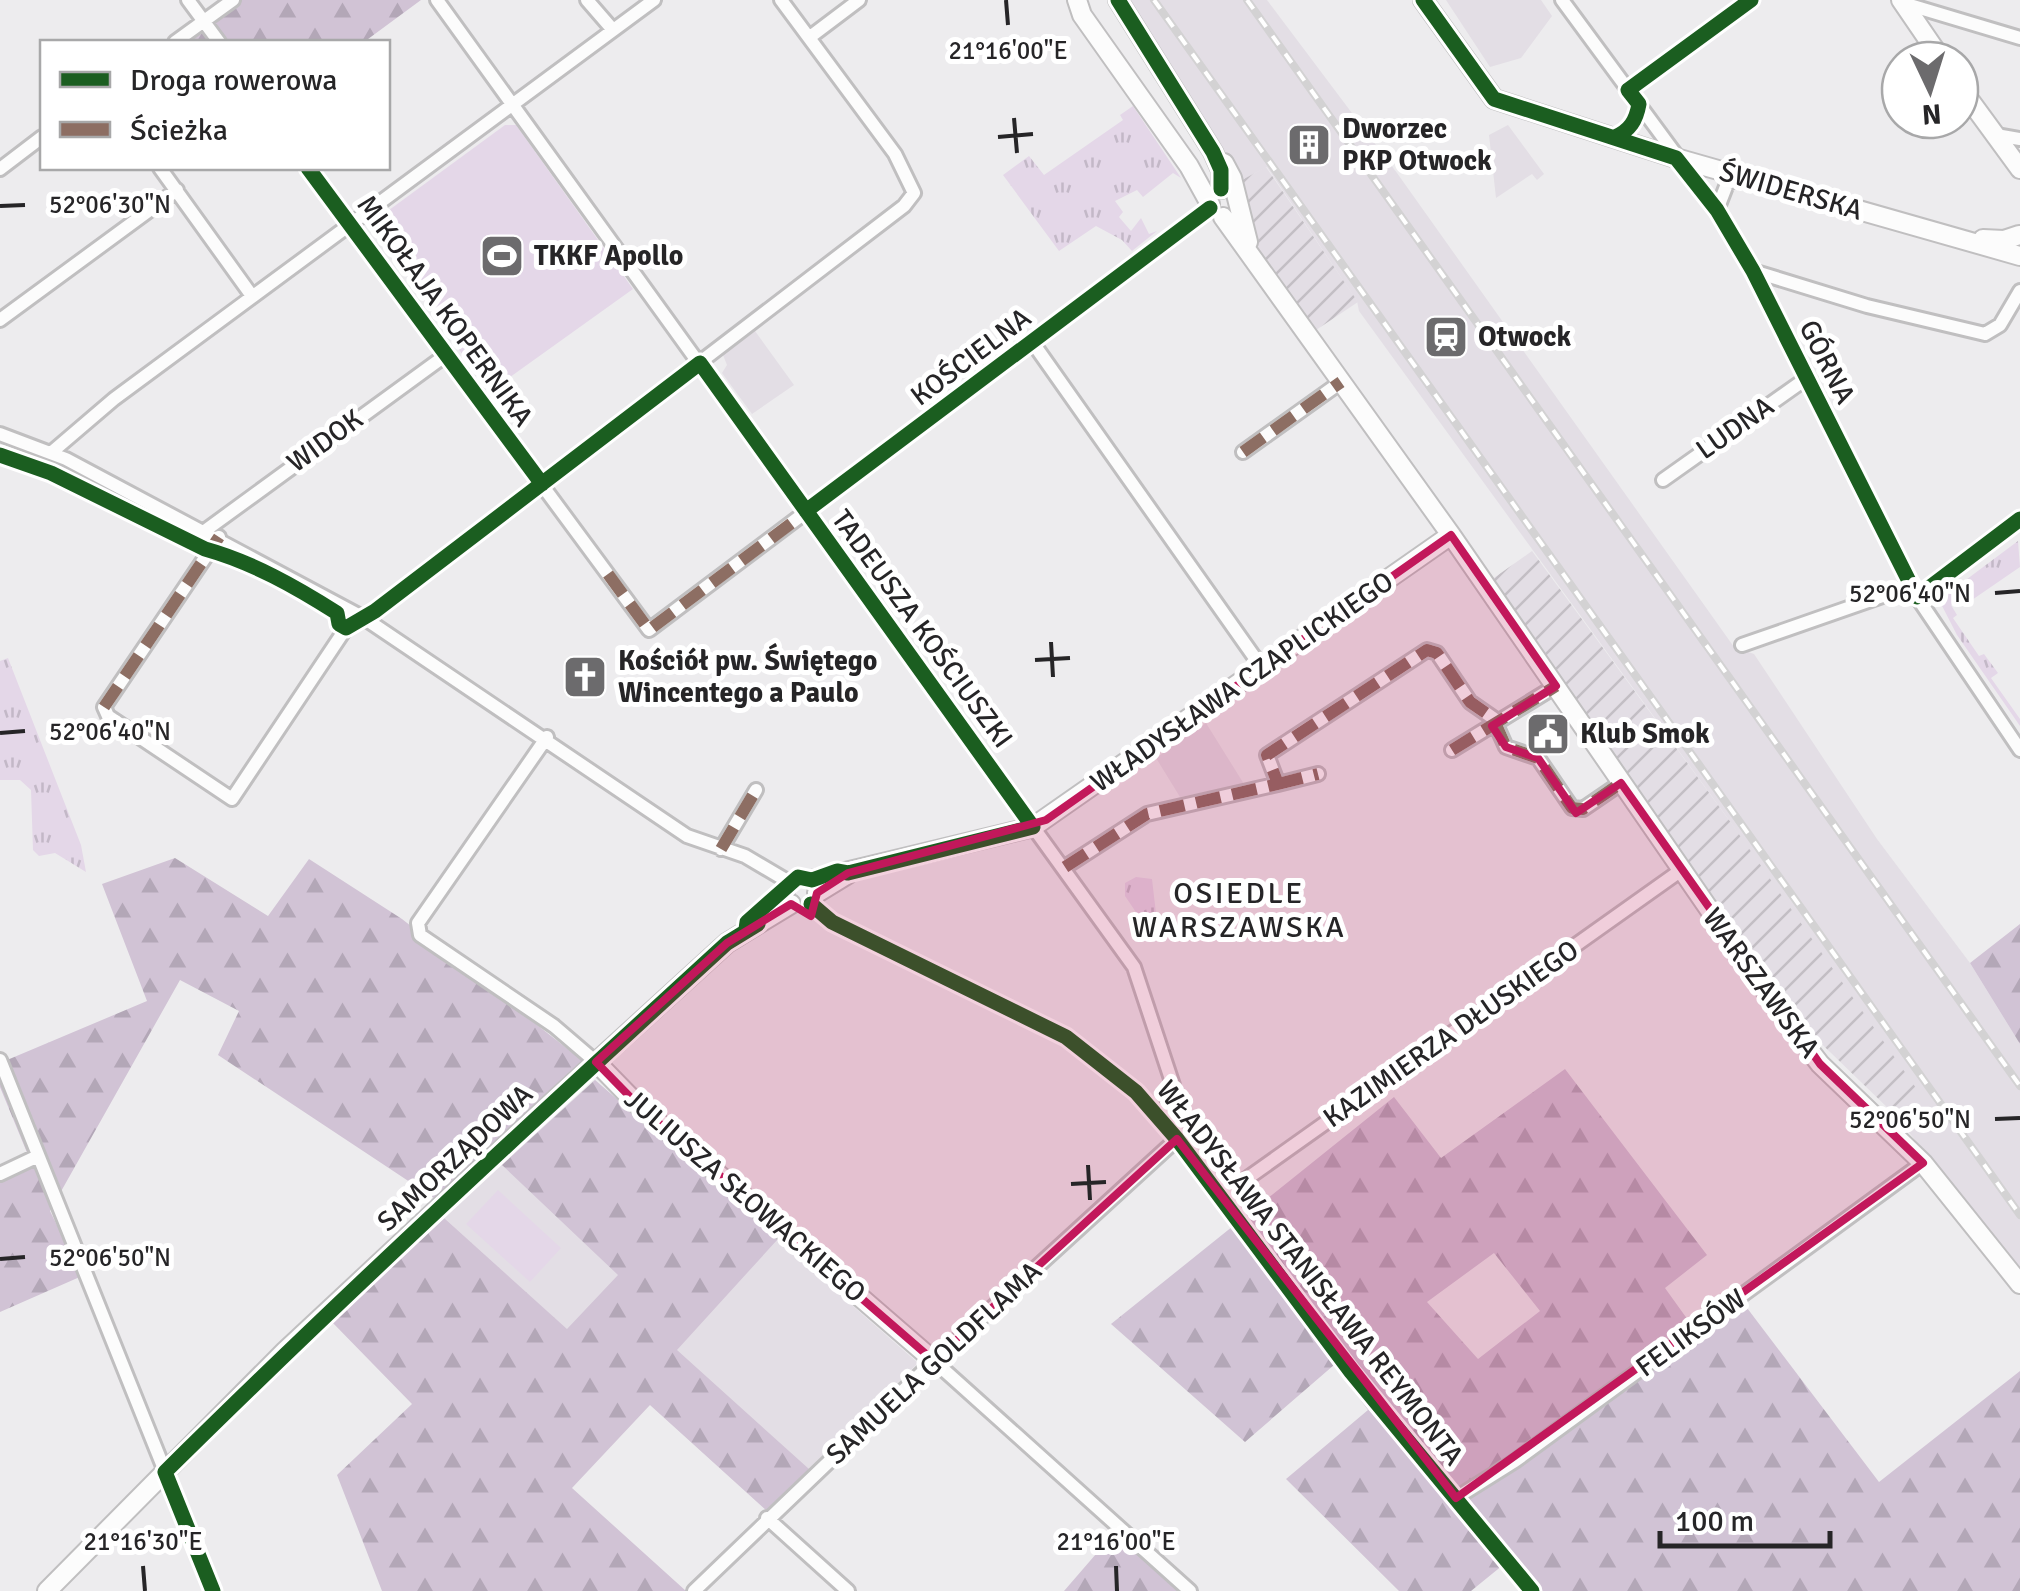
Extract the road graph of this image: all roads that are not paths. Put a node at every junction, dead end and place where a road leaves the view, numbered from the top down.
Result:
1 (188, 0) edge
2 (233, 0) edge
3 (438, 0) edge
4 (587, 0) edge
5 (654, 0) edge
6 (781, 0) edge
7 (859, 0) edge
8 (1076, 0) edge
9 (1118, 0) edge
10 (1423, 0) edge
11 (1562, 0) edge
12 (1751, 0) edge
13 (1901, 1) edge
14 (204, 22) junction
15 (613, 30) junction
16 (810, 38) junction
17 (2020, 38) edge
18 (178, 40) edge
19 (218, 40) edge
20 (1928, 40) edge
21 (1628, 90) junction
22 (510, 103) junction
23 (1639, 104) junction
24 (1980, 114) edge
25 (1996, 135) junction
26 (1615, 138) junction
27 (40, 139) edge
28 (2020, 139) edge
29 (1213, 152) junction
30 (1676, 158) junction
31 (1190, 166) junction
32 (0, 168) edge
33 (2020, 168) edge
34 (162, 170) edge
35 (309, 170) edge
36 (1741, 176) junction
37 (178, 190) junction
38 (1221, 203) junction
39 (1717, 210) junction
40 (349, 224) junction
41 (2020, 235) edge
42 (1963, 240) junction
43 (2020, 253) edge
44 (1752, 271) junction
45 (2020, 292) edge
46 (252, 296) junction
47 (0, 320) edge
48 (1033, 343) junction
49 (446, 354) junction
50 (700, 363) junction
51 (1807, 378) junction
52 (1341, 382) junction
53 (0, 434) edge
54 (52, 452) junction
55 (1243, 452) dead end
56 (1663, 480) dead end
57 (542, 484) junction
58 (806, 512) junction
59 (2020, 519) edge
60 (212, 533) junction
61 (1450, 535) junction
62 (1914, 592) junction
63 (364, 618) junction
64 (649, 630) joint
65 (1742, 644) dead end
66 (1262, 668) junction
67 (1556, 686) junction
68 (1495, 724) junction
69 (547, 737) junction
70 (1452, 750) dead end
71 (2020, 750) edge
72 (1318, 774) dead end
73 (1621, 783) junction
74 (1278, 784) junction
75 (756, 790) dead end
76 (1033, 827) junction
77 (721, 849) junction
78 (1064, 867) junction
79 (1680, 871) junction
80 (789, 892) junction
81 (813, 893) junction
82 (0, 1060) edge
83 (596, 1062) junction
84 (1160, 1116) junction
85 (1178, 1139) junction
86 (38, 1156) junction
87 (1924, 1163) junction
88 (0, 1174) edge
89 (1221, 1196) junction
90 (2020, 1284) edge
91 (934, 1361) junction
92 (165, 1472) junction
93 (1456, 1498) junction
94 (766, 1518) junction
95 (47, 1591) edge
96 (213, 1591) edge
97 (694, 1591) edge
98 (848, 1591) edge
99 (1190, 1591) edge
100 (1532, 1591) edge

1 - 14 street
2 - 14 street
3 - 22 street, TADEUSZA KOŚCIUSZKI
4 - 15 street
5 - 15 street
6 - 16 street
7 - 16 street
8 - 31 street, WARSZAWSKA
9 - 29 street, WARSZAWSKA
10 - 26 street, ŚWIDERSKA
11 - 21 street, GÓRNA
12 - 21 street
13 - 17 street
13 - 20 street
14 - 18 street
14 - 19 street
15 - 22 street
16 - 50 street
21 - 23 street, GÓRNA
22 - 40 street
22 - 50 street, TADEUSZA KOŚCIUSZKI
23 - 26 street
23 - 30 street, GÓRNA
24 - 25 street
25 - 28 street
25 - 33 street
26 - 30 street, ŚWIDERSKA
27 - 32 street
29 - 31 street
29 - 38 street, WARSZAWSKA
30 - 36 street, ŚWIDERSKA
30 - 39 street, GÓRNA
31 - 38 street, WARSZAWSKA
34 - 37 street
35 - 40 street, MIKOŁAJA KOPERNIKA
36 - 39 street
36 - 42 street, ŚWIDERSKA
37 - 46 street
37 - 47 street
38 - 48 street, KOŚCIELNA
38 - 52 street, WARSZAWSKA
39 - 44 street, GÓRNA
40 - 46 street
40 - 49 street, MIKOŁAJA KOPERNIKA
41 - 42 street, ŚWIDERSKA
41 - 43 street
42 - 43 street, ŚWIDERSKA
44 - 45 street
44 - 51 street, GÓRNA
46 - 54 street
48 - 58 street, KOŚCIELNA
48 - 66 street
49 - 57 street, MIKOŁAJA KOPERNIKA
49 - 60 street, WIDOK
50 - 57 street
50 - 58 street, TADEUSZA KOŚCIUSZKI
51 - 56 street, LUDNA
51 - 62 street, GÓRNA
52 - 55 street
52 - 61 street, WARSZAWSKA
53 - 54 street
54 - 60 street
57 - 63 street
57 - 64 street, MIKOŁAJA KOPERNIKA
58 - 64 street, KOŚCIELNA
58 - 76 street, TADEUSZA KOŚCIUSZKI
59 - 62 street
60 - 63 street
60 - 63 street, WIDOK
61 - 66 street, WŁADYSŁAWA CZAPLICKIEGO
61 - 67 street, WARSZAWSKA
62 - 65 street
62 - 71 street, GÓRNA
63 - 69 street
66 - 76 street, WŁADYSŁAWA CZAPLICKIEGO
67 - 68 street
67 - 73 street, WARSZAWSKA
68 - 70 street
68 - 73 street
68 - 74 street
69 - 77 street
69 - 83 street, JULIUSZA SŁOWACKIEGO
72 - 74 street
73 - 79 street, WARSZAWSKA
74 - 78 street
75 - 77 street
76 - 78 street, TADEUSZA KOŚCIUSZKI
76 - 81 street
77 - 80 street
78 - 84 street, TADEUSZA KOŚCIUSZKI
79 - 87 street, WARSZAWSKA
79 - 89 street, KAZIMIERZA DŁUSKIEGO
80 - 81 street
80 - 81 street
80 - 83 street, SAMORZĄDOWA
81 - 84 street, WŁADYSŁAWA STANISŁAWA REYMONTA
82 - 86 street
83 - 91 street, JULIUSZA SŁOWACKIEGO
83 - 92 street, SAMORZĄDOWA
84 - 85 street, WŁADYSŁAWA STANISŁAWA REYMONTA
85 - 89 street, WŁADYSŁAWA STANISŁAWA REYMONTA
85 - 91 street, SAMUELA GOLDFLAMA
86 - 88 street
86 - 92 street
87 - 90 street, WARSZAWSKA
87 - 93 street, FELIKSÓW
89 - 93 street, WŁADYSŁAWA STANISŁAWA REYMONTA
91 - 94 street, SAMUELA GOLDFLAMA
91 - 99 street, JULIUSZA SŁOWACKIEGO
92 - 95 street, SAMORZĄDOWA
92 - 96 street
93 - 100 street, WŁADYSŁAWA STANISŁAWA REYMONTA
94 - 97 street, SAMUELA GOLDFLAMA
94 - 98 street

